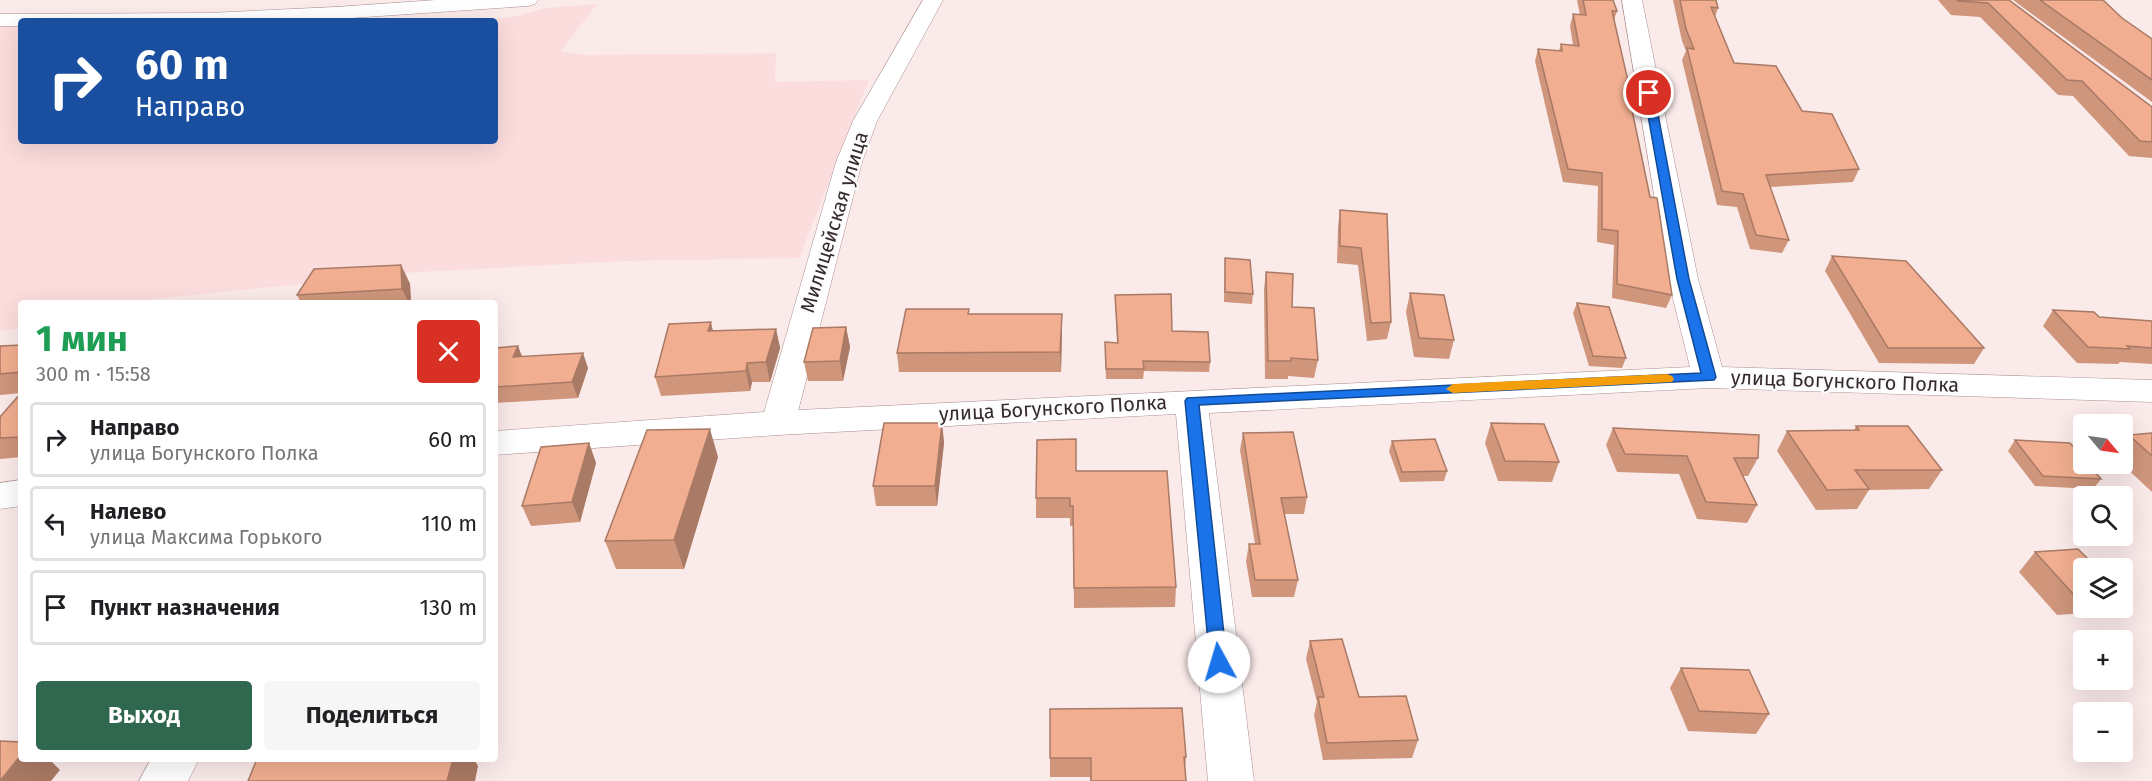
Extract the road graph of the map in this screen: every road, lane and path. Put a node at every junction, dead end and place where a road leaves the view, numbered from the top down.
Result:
1 (186, 0) edge
2 (285, 0) edge
3 (528, 0) edge
4 (933, 0) edge
5 (1632, 0) edge
6 (264, 17) junction
7 (161, 18) edge
8 (212, 18) edge
9 (0, 20) edge
10 (18, 20) edge
11 (1709, 377) junction
12 (2152, 391) edge
13 (1191, 401) junction
14 (778, 423) junction
15 (498, 443) edge
16 (18, 493) edge
17 (0, 496) edge
18 (175, 762) edge
19 (162, 781) edge
20 (1231, 781) edge

1 - 7 street
2 - 6 street
3 - 6 street
4 - 14 street, Милицейская улица
5 - 11 street
6 - 8 street
9 - 10 street
11 - 12 street, улица Богунского Полка
11 - 13 street, улица Богунского Полка
13 - 14 street, улица Богунского Полка
13 - 20 street
14 - 15 street, улица Богунского Полка
16 - 17 street
18 - 19 street

